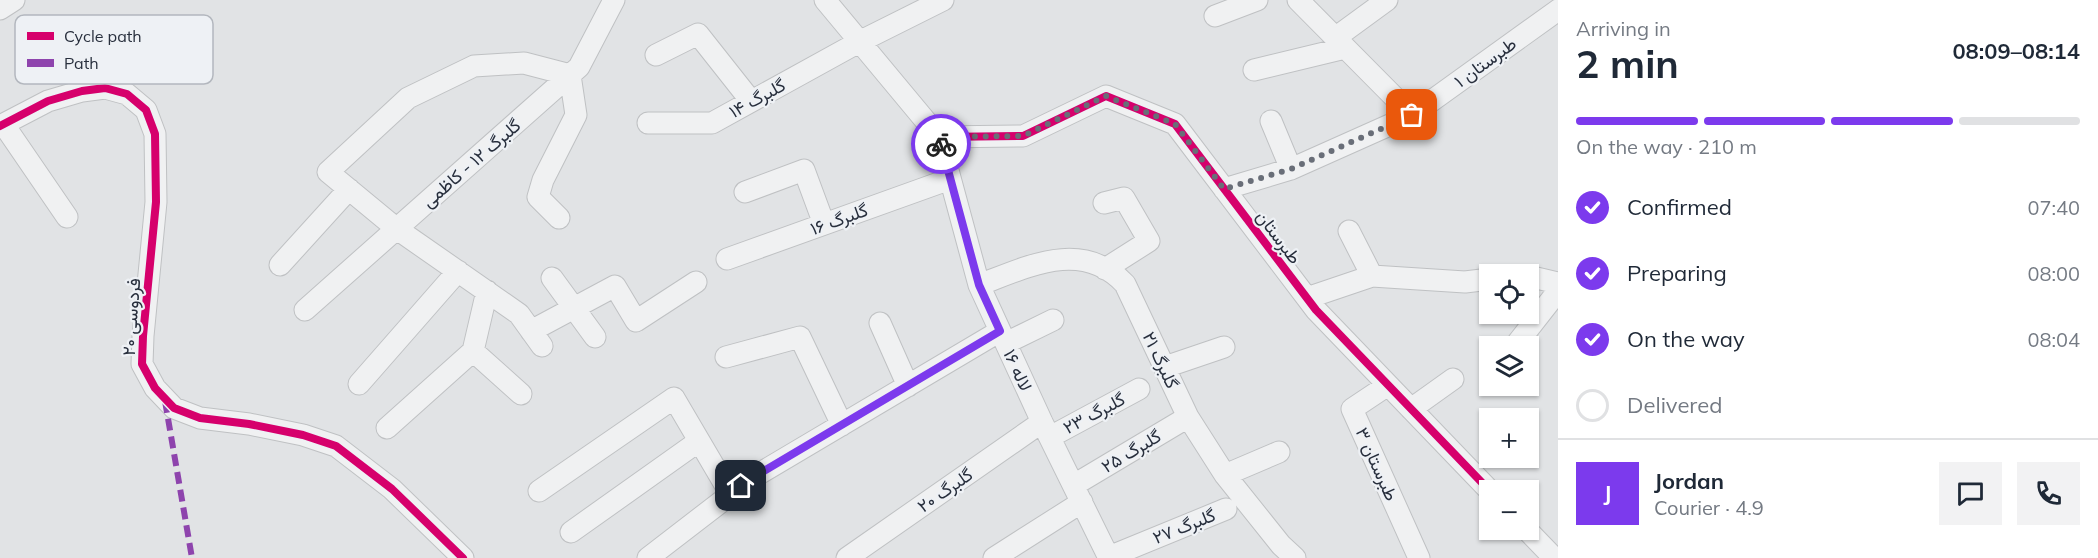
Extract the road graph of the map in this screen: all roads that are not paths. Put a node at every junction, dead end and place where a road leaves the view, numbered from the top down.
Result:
1 (15, 0) edge
2 (614, 0) edge
3 (825, 0) edge
4 (1257, 0) edge
5 (1298, 0) edge
6 (1387, 0) edge
7 (941, 1) edge
8 (0, 9) edge
9 (1558, 10) edge
10 (1215, 16) dead end
11 (859, 42) junction
12 (1340, 43) junction
13 (656, 55) dead end
14 (1254, 70) dead end
15 (570, 75) junction
16 (751, 101) junction
17 (1412, 115) junction
18 (1271, 121) dead end
19 (648, 123) dead end
20 (2, 126) edge
21 (939, 137) junction
22 (1291, 169) junction
23 (950, 179) junction
24 (349, 189) junction
25 (1224, 189) junction
26 (745, 192) dead end
27 (1104, 203) dead end
28 (67, 217) dead end
29 (559, 218) dead end
30 (824, 224) junction
31 (397, 229) junction
32 (1349, 231) dead end
33 (727, 259) dead end
34 (280, 265) dead end
35 (1105, 269) junction
36 (458, 271) junction
37 (1372, 276) junction
38 (552, 278) dead end
39 (1539, 279) edge
40 (1479, 280) edge
41 (696, 282) dead end
42 (1558, 283) edge
43 (979, 285) junction
44 (487, 291) junction
45 (1558, 291) edge
46 (1307, 298) junction
47 (574, 308) junction
48 (305, 310) dead end
49 (1053, 320) dead end
50 (880, 323) dead end
51 (1523, 336) edge
52 (594, 337) dead end
53 (1003, 337) junction
54 (1224, 347) dead end
55 (473, 351) junction
56 (726, 357) dead end
57 (1165, 367) junction
58 (1453, 379) dead end
59 (359, 384) dead end
60 (1388, 385) junction
61 (908, 386) junction
62 (1139, 389) dead end
63 (521, 394) dead end
64 (1411, 409) junction
65 (1188, 417) junction
66 (842, 425) junction
67 (387, 428) dead end
68 (1046, 430) junction
69 (699, 441) junction
70 (1279, 452) dead end
71 (1225, 475) junction
72 (1480, 480) edge
73 (539, 491) dead end
74 (1078, 494) junction
75 (731, 495) junction
76 (1227, 509) dead end
77 (571, 532) dead end
78 (1537, 540) edge
79 (1109, 557) edge
80 (463, 558) edge
81 (648, 558) edge
82 (847, 558) edge
83 (994, 558) edge
84 (1295, 558) edge
85 (1419, 558) edge
86 (1554, 558) edge

1 - 8 street
2 - 15 street, گلبرگ ۱۲ - کاظمی
3 - 11 street, لاله ۱۶
4 - 10 street
5 - 12 street
6 - 12 street
7 - 11 street, گلبرگ ۱۴
9 - 17 street, طبرستان ۱
11 - 16 street, گلبرگ ۱۴
11 - 21 street, لاله ۱۶
12 - 14 street
12 - 17 street
13 - 16 street
15 - 24 street
15 - 29 street
15 - 31 street, گلبرگ ۱۲ - کاظمی
16 - 19 street, گلبرگ ۱۴
17 - 22 street, طبرستان ۱
18 - 22 street
20 - 28 street
20 - 80 street, فردوسی ۲۰
21 - 23 street, لاله ۱۶
21 - 25 street, طبرستان
22 - 25 street, طبرستان ۱
23 - 30 street, گلبرگ ۱۶
23 - 43 street, لاله ۱۶
24 - 31 street
24 - 34 street
25 - 46 street, طبرستان
26 - 30 street
27 - 35 street
30 - 33 street, گلبرگ ۱۶
31 - 36 street
31 - 48 street, گلبرگ ۱۲ - کاظمی
32 - 37 street
35 - 43 street, گلبرگ ۲۱
35 - 57 street, گلبرگ ۲۱
36 - 44 street
36 - 59 street
37 - 40 street
37 - 46 street
38 - 47 street
39 - 42 street
41 - 47 street
43 - 53 street, لاله ۱۶
44 - 47 street
44 - 55 street
45 - 51 street
46 - 60 street, طبرستان
47 - 52 street
49 - 53 street
50 - 61 street
53 - 61 street
53 - 68 street, لاله ۱۶
54 - 57 street
55 - 63 street
55 - 67 street
56 - 66 street
57 - 65 street, گلبرگ ۲۱
58 - 64 street
60 - 64 street, طبرستان
60 - 85 street, طبرستان ۳
61 - 66 street
62 - 68 street, گلبرگ ۲۳
64 - 72 street, طبرستان
65 - 71 street, گلبرگ ۲۱
65 - 74 street, گلبرگ ۲۵
66 - 75 street
68 - 74 street, لاله ۱۶
68 - 82 street, گلبرگ ۲۰
69 - 73 street
69 - 75 street
69 - 77 street
70 - 71 street
71 - 84 street, گلبرگ ۲۱
74 - 79 street, لاله ۱۶
74 - 83 street, گلبرگ ۲۵
75 - 81 street
76 - 79 street, گلبرگ ۲۷
78 - 86 street

